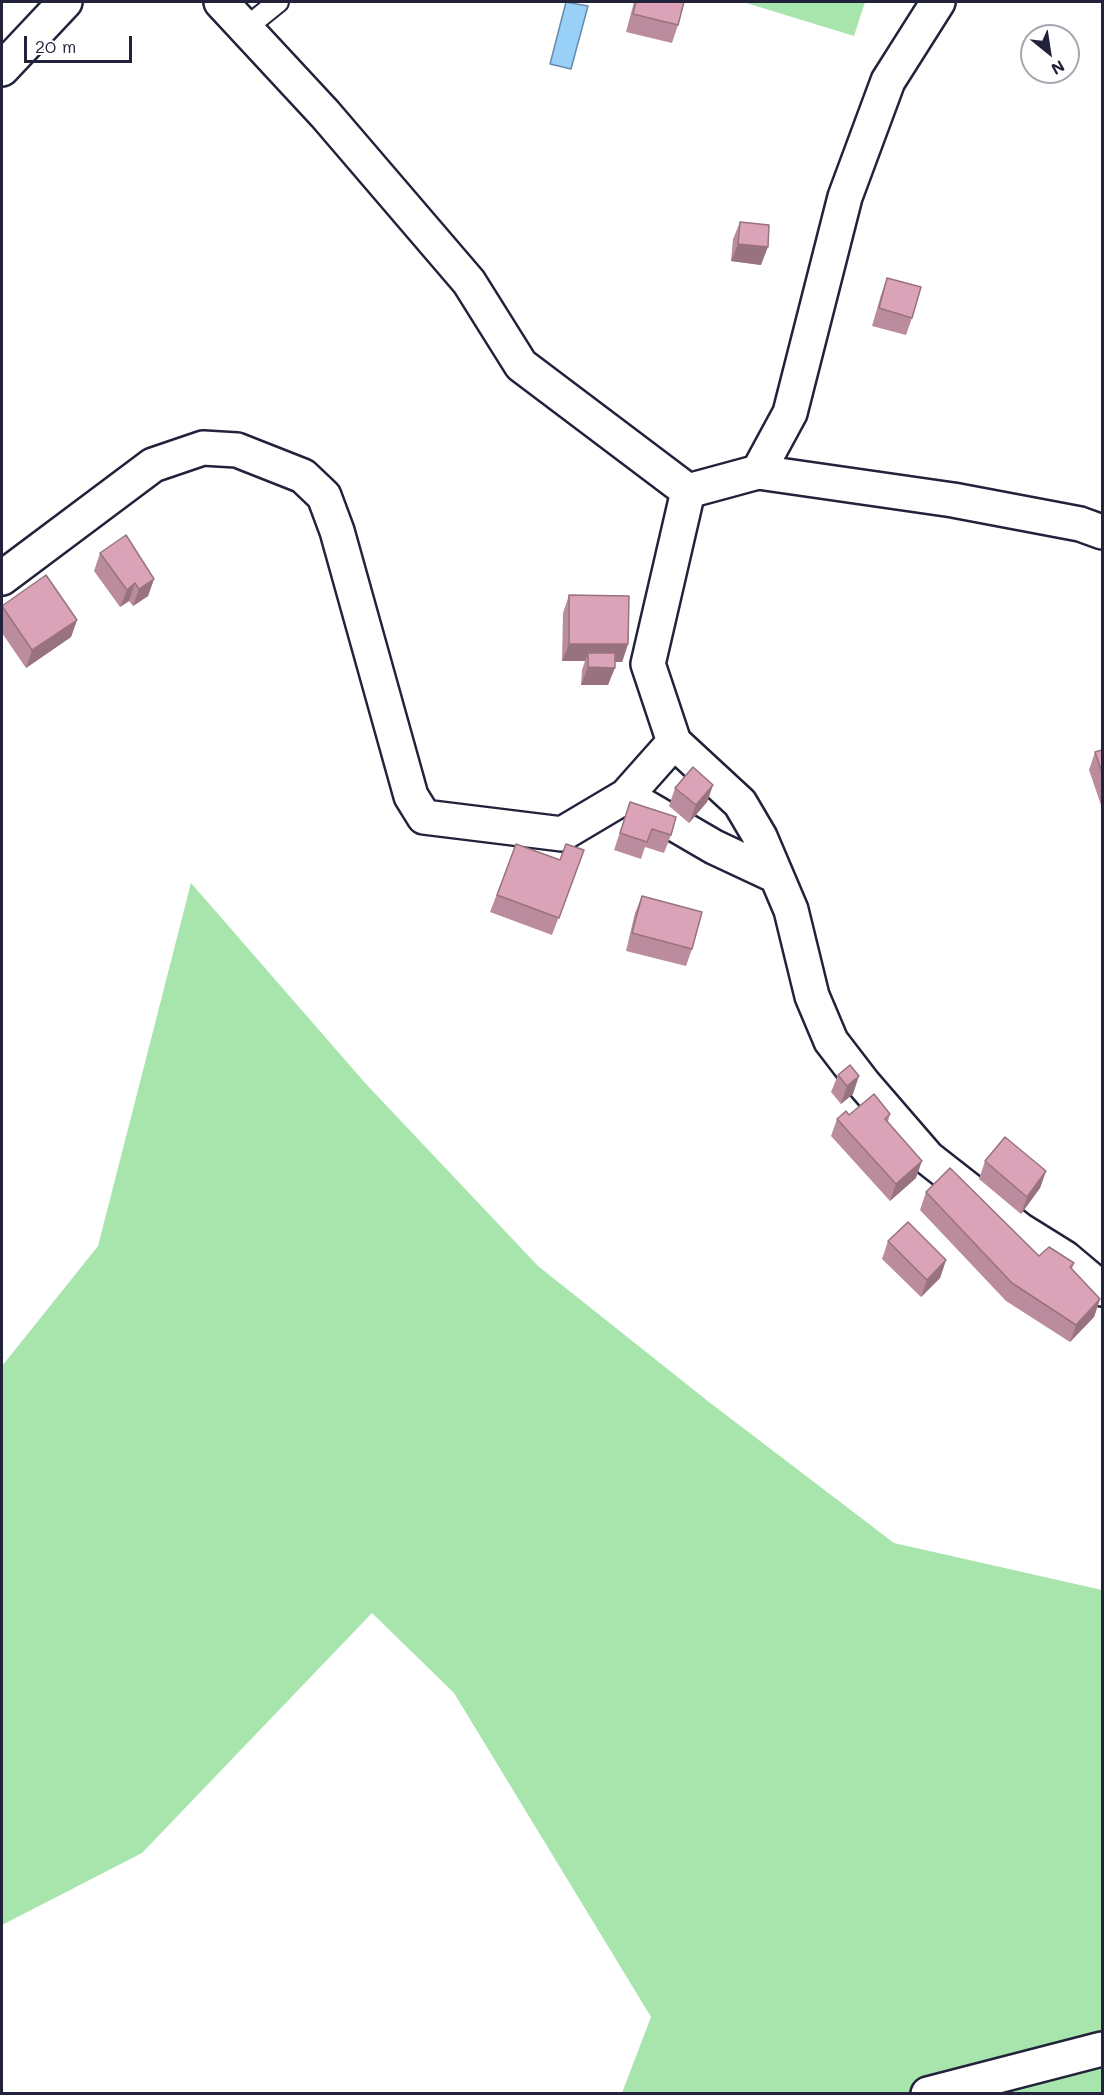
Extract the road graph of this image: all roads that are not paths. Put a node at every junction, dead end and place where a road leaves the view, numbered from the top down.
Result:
1 (65, 2) edge
2 (221, 2) edge
3 (278, 2) edge
4 (939, 2) edge
5 (247, 27) junction
6 (2, 69) edge
7 (758, 472) junction
8 (688, 491) junction
9 (1102, 532) edge
10 (2, 578) edge
11 (674, 742) junction
12 (626, 796) junction
13 (776, 876) junction
14 (1102, 1290) edge
15 (1102, 2049) edge
16 (928, 2094) edge

1 - 6 main road
2 - 5 main road
3 - 5 lane
4 - 7 main road
5 - 8 main road
7 - 8 main road
7 - 9 main road
8 - 11 main road
10 - 12 main road
11 - 12 main road
11 - 13 main road
12 - 13 main road
13 - 14 main road
15 - 16 main road

